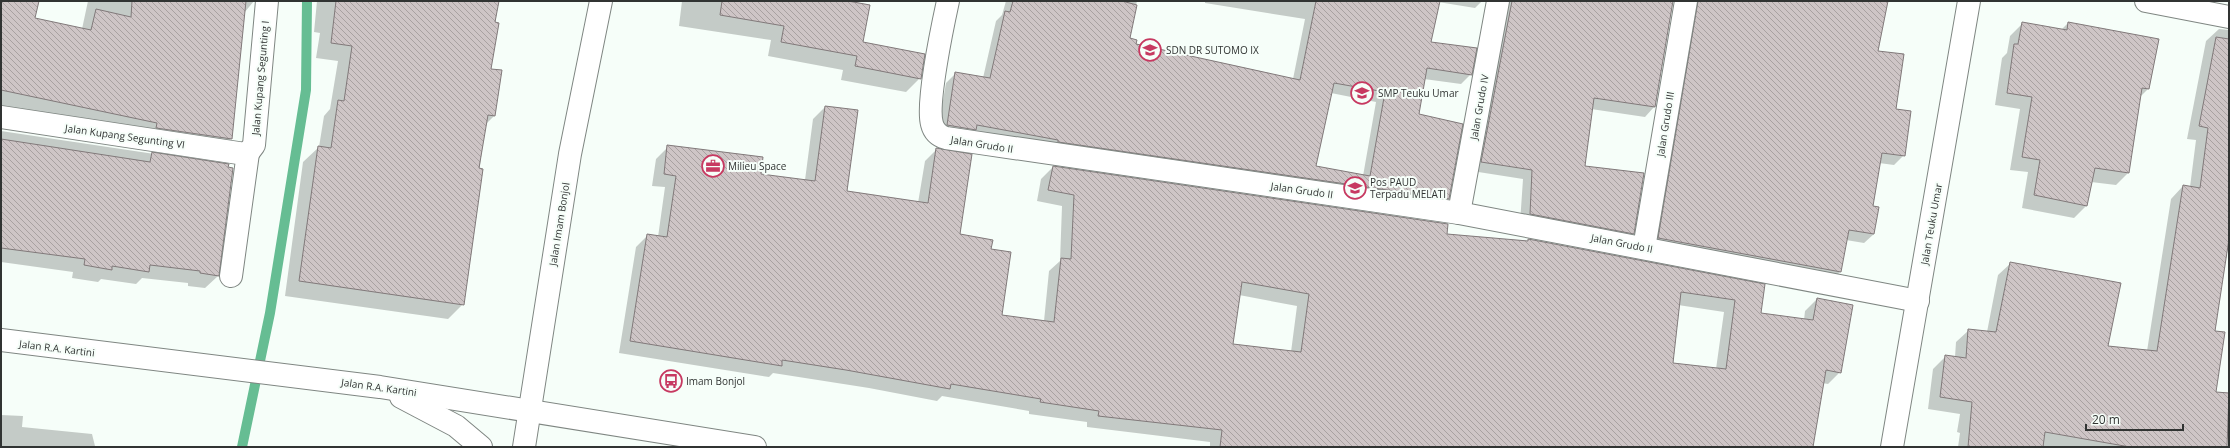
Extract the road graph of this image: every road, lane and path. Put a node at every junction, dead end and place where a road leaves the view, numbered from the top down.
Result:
1 (267, 1) edge
2 (601, 1) edge
3 (948, 1) edge
4 (1498, 1) edge
5 (1686, 1) edge
6 (1969, 1) edge
7 (2146, 1) edge
8 (2229, 17) edge
9 (1, 117) edge
10 (248, 153) junction
11 (1459, 213) junction
12 (1644, 248) junction
13 (231, 276) dead end
14 (1918, 301) junction
15 (1, 340) edge
16 (380, 387) junction
17 (530, 411) junction
18 (481, 447) edge
19 (524, 447) edge
20 (755, 447) edge
21 (1892, 447) edge

1 - 10 street, Jalan Kupang Segunting I
2 - 17 street, Jalan Imam Bonjol
3 - 11 street, Jalan Grudo II
4 - 11 street, Jalan Grudo IV
5 - 12 street, Jalan Grudo III
6 - 14 street, Jalan Teuku Umar
7 - 8 street
9 - 10 street, Jalan Kupang Segunting VI
10 - 13 street, Jalan Kupang Segunting I
11 - 12 street, Jalan Grudo II
12 - 14 street, Jalan Grudo II
14 - 21 street, Jalan Teuku Umar
15 - 16 street, Jalan R.A. Kartini
16 - 17 street, Jalan R.A. Kartini
16 - 18 street
17 - 19 street, Jalan Imam Bonjol
17 - 20 street, Jalan R.A. Kartini

